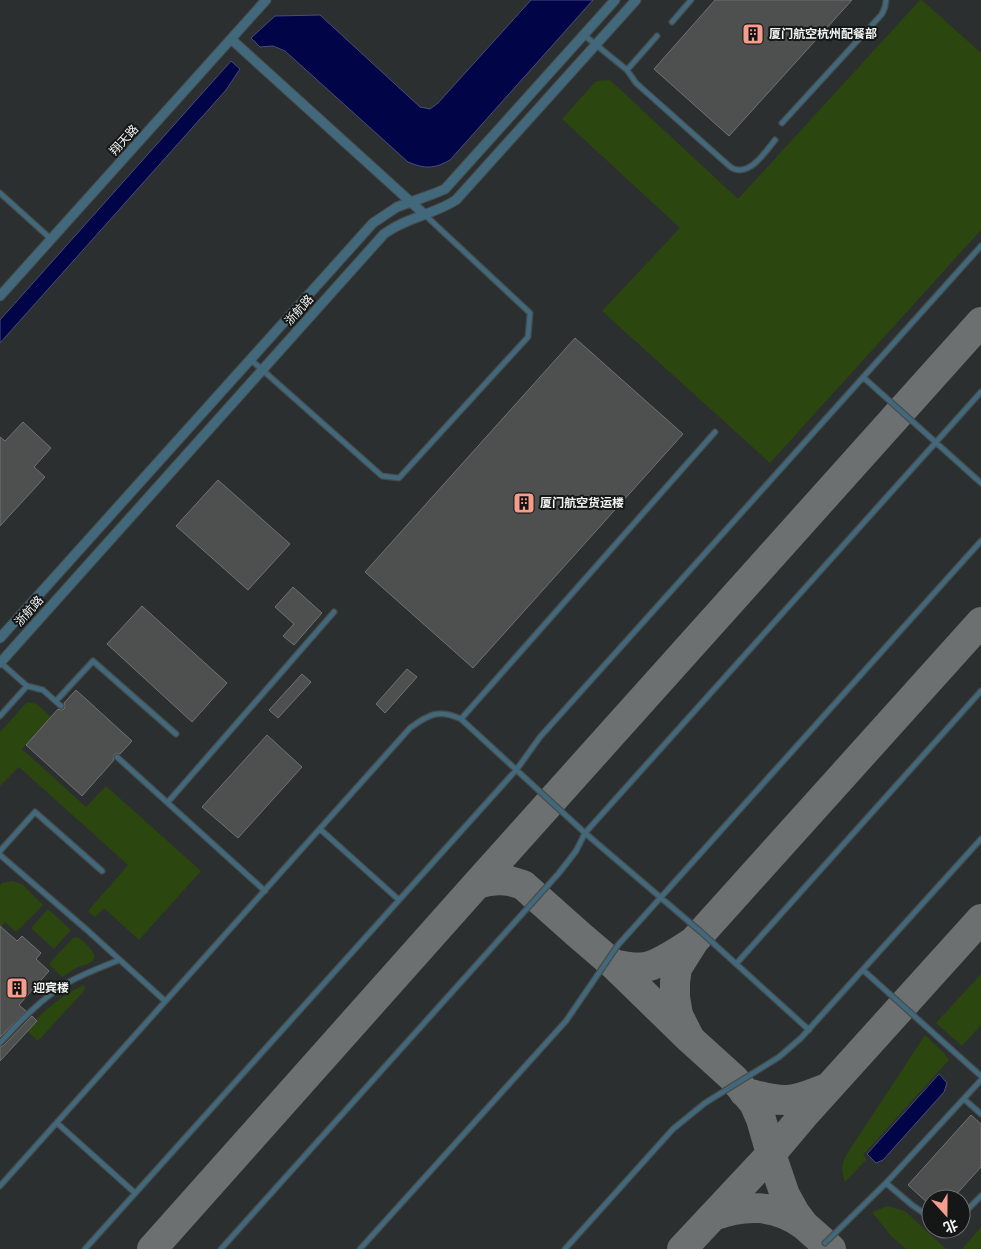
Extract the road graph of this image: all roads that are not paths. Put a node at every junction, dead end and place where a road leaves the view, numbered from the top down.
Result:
1 (266, 0) edge
2 (615, 0) edge
3 (636, 0) edge
4 (691, 0) edge
5 (886, 0) edge
6 (672, 22) dead end
7 (584, 35) junction
8 (658, 36) dead end
9 (231, 39) junction
10 (596, 45) junction
11 (627, 70) junction
12 (782, 123) dead end
13 (775, 140) dead end
14 (0, 193) edge
15 (410, 202) junction
16 (424, 214) junction
17 (51, 239) junction
18 (981, 246) edge
19 (0, 296) edge
20 (250, 359) junction
21 (262, 370) junction
22 (863, 377) junction
23 (981, 392) edge
24 (715, 432) dead end
25 (936, 443) junction
26 (981, 483) edge
27 (981, 541) edge
28 (334, 612) dead end
29 (0, 638) edge
30 (0, 662) edge
31 (26, 686) junction
32 (981, 691) edge
33 (56, 701) junction
34 (61, 706) dead end
35 (0, 716) edge
36 (461, 719) junction
37 (176, 734) dead end
38 (117, 757) dead end
39 (517, 769) junction
40 (168, 802) junction
41 (320, 829) junction
42 (585, 833) junction
43 (981, 839) edge
44 (0, 853) edge
45 (102, 871) dead end
46 (265, 891) junction
47 (661, 898) junction
48 (399, 900) junction
49 (119, 960) junction
50 (736, 964) junction
51 (863, 970) junction
52 (165, 1001) junction
53 (809, 1030) junction
54 (0, 1043) edge
55 (981, 1076) edge
56 (981, 1080) edge
57 (964, 1099) junction
58 (981, 1114) edge
59 (57, 1122) junction
60 (886, 1183) junction
61 (0, 1186) edge
62 (135, 1193) junction
63 (981, 1196) edge
64 (971, 1206) edge
65 (921, 1211) edge
66 (825, 1243) dead end
67 (85, 1249) edge
68 (221, 1249) edge
69 (360, 1249) edge
70 (565, 1249) edge

1 - 9 street, 翔天路
2 - 7 street, 浙航路
3 - 10 street, 浙航路
4 - 6 lane
5 - 12 lane
7 - 10 lane
7 - 15 street, 浙航路
8 - 11 lane
9 - 15 street
9 - 17 street, 翔天路
10 - 11 lane
10 - 16 street, 浙航路
11 - 13 lane
14 - 17 lane
15 - 16 street
15 - 20 street, 浙航路
16 - 21 street, 浙航路
16 - 21 lane
17 - 19 street, 翔天路
18 - 22 lane
20 - 21 lane
20 - 29 street, 浙航路
21 - 30 street, 浙航路
22 - 25 lane
22 - 39 lane
23 - 25 lane
24 - 36 lane
25 - 26 lane
25 - 42 lane
27 - 47 lane
28 - 40 lane
30 - 31 lane
31 - 33 lane
31 - 35 lane
32 - 50 lane
33 - 34 lane
33 - 37 lane
36 - 39 lane
36 - 41 lane
38 - 40 lane
39 - 42 lane
39 - 48 lane
40 - 46 lane
41 - 46 lane
41 - 48 lane
42 - 47 lane
42 - 68 lane
43 - 51 lane
44 - 45 lane
44 - 49 lane
46 - 52 lane
47 - 50 lane
47 - 69 lane
48 - 62 lane
49 - 52 lane
49 - 54 lane
50 - 53 lane
51 - 53 lane
51 - 55 lane
52 - 59 lane
53 - 70 lane
56 - 57 lane
57 - 58 lane
57 - 60 lane
59 - 61 lane
59 - 62 lane
60 - 65 lane
60 - 66 lane
62 - 67 lane
63 - 64 lane

